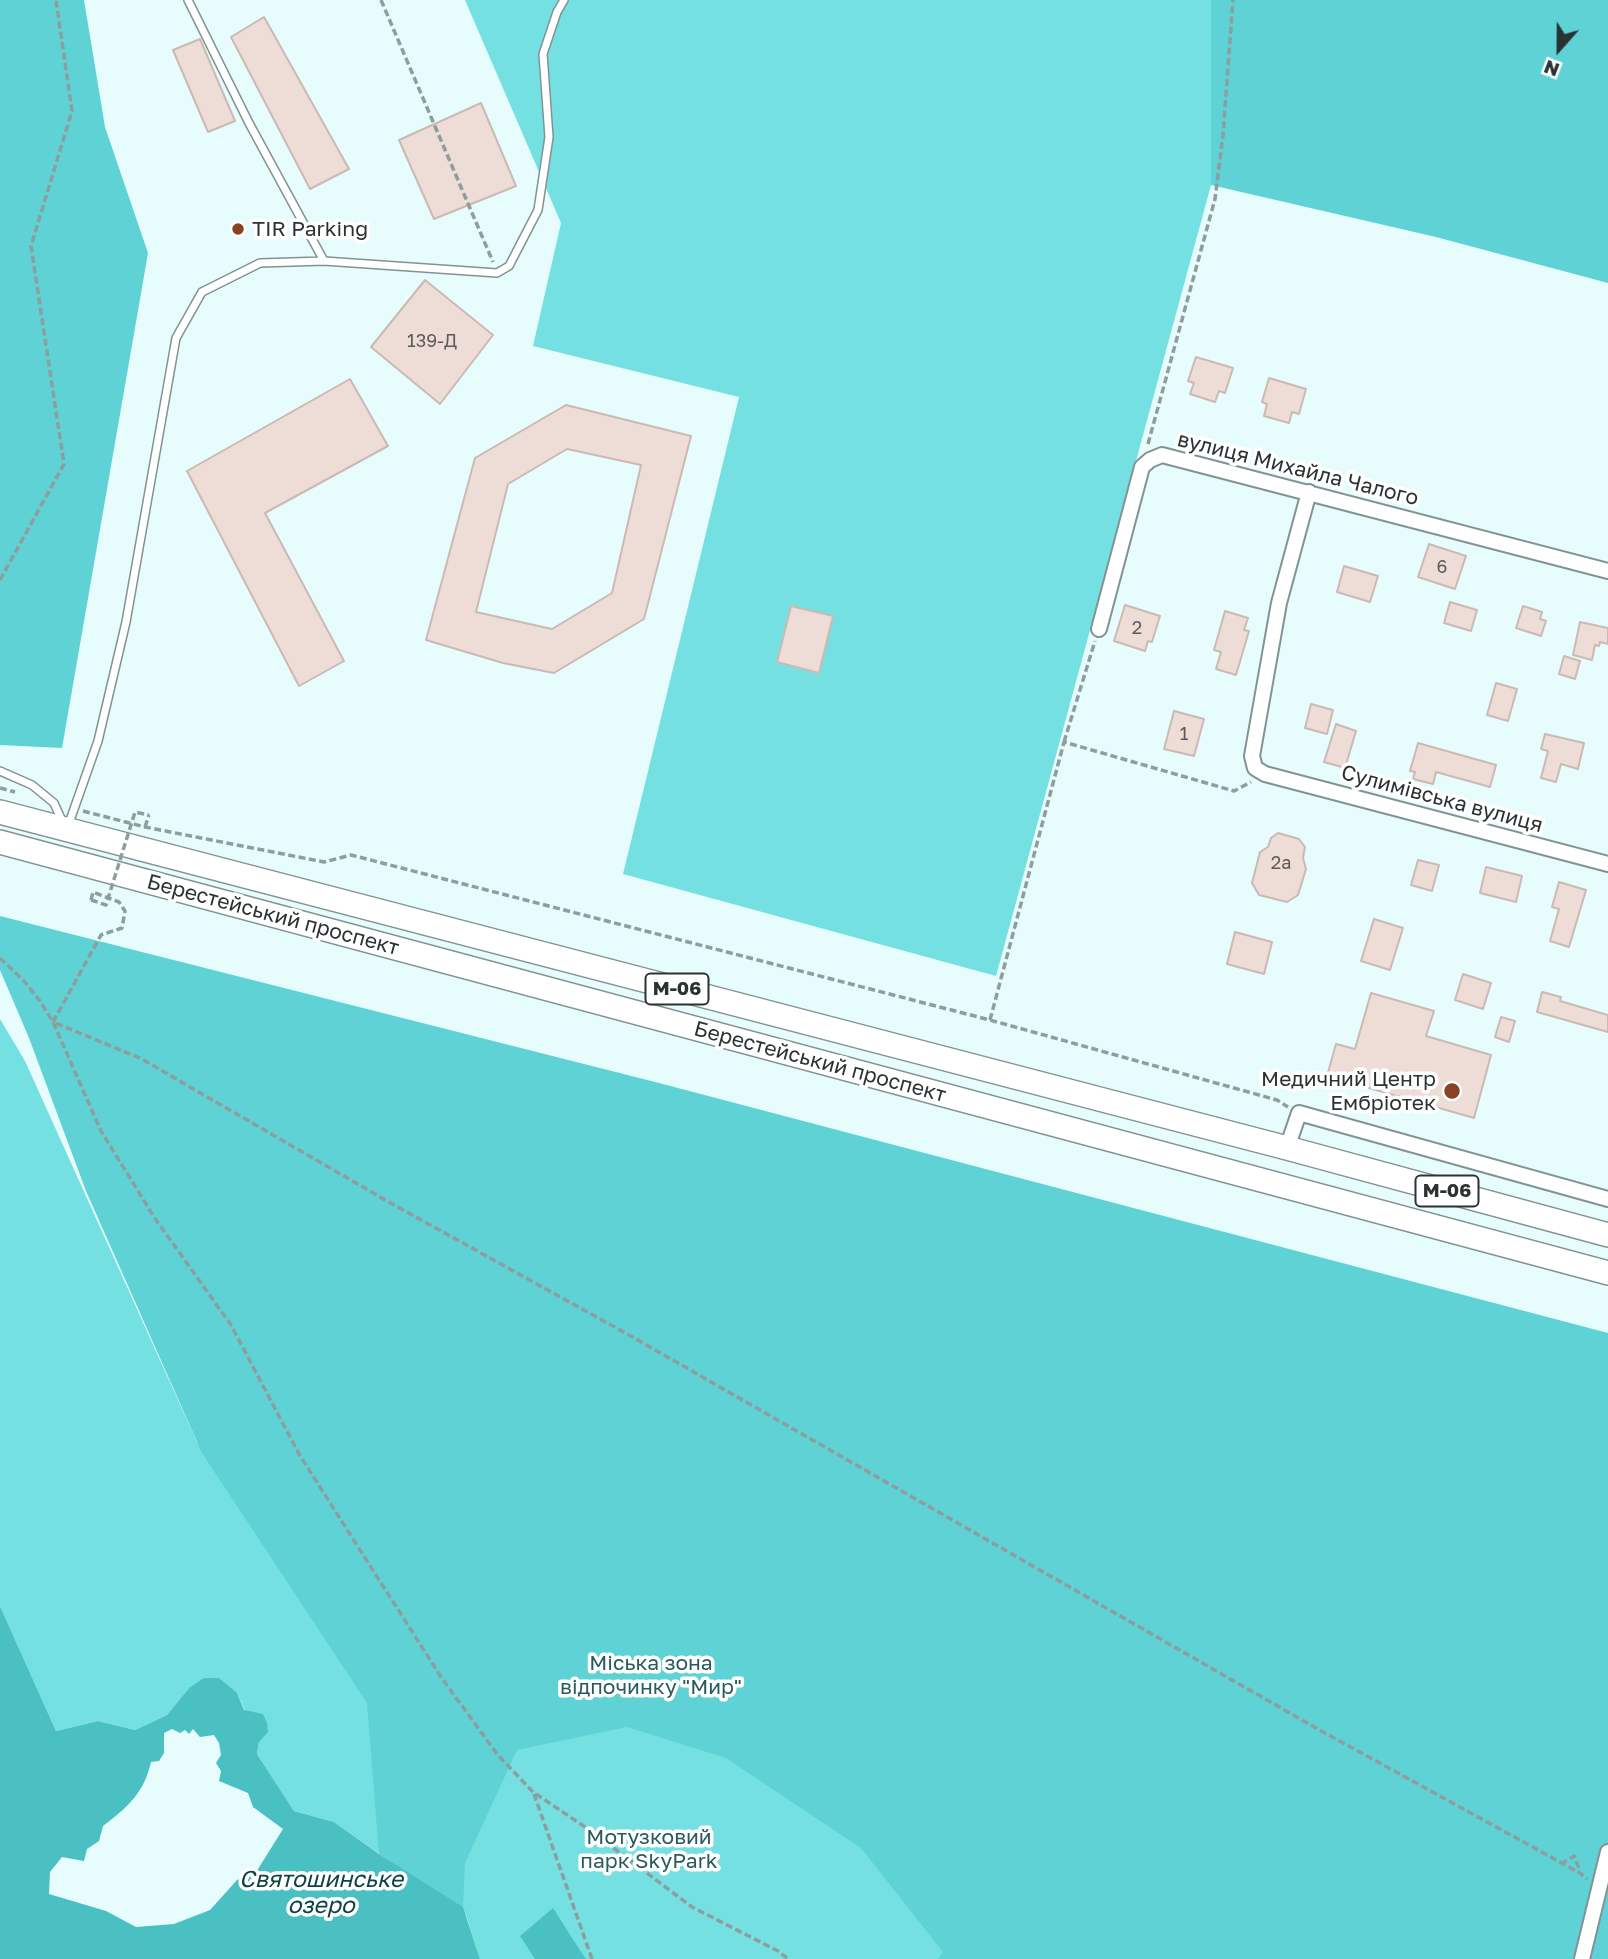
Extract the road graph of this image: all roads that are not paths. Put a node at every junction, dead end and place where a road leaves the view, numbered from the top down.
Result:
1 (188, 0) edge
2 (564, 0) edge
3 (324, 261) junction
4 (1309, 492) junction
5 (1608, 571) edge
6 (1099, 629) road end
7 (0, 771) edge
8 (0, 812) edge
9 (67, 830) junction
10 (0, 842) edge
11 (1608, 864) edge
12 (1287, 1148) junction
13 (1608, 1199) edge
14 (1608, 1235) edge
15 (1608, 1273) edge
16 (1608, 1852) edge
17 (1582, 1959) edge

1 - 3 lane
2 - 3 lane
3 - 9 lane
4 - 5 street, вулиця Михайла Чалого
4 - 6 street, вулиця Михайла Чалого
4 - 11 street, Сулимівська вулиця
7 - 9 lane
8 - 9 highway, Берестейський проспект / М-06
9 - 12 highway, Берестейський проспект / М-06
10 - 15 highway, Берестейський проспект / М-06
12 - 13 street
12 - 14 highway, М-06
16 - 17 street

